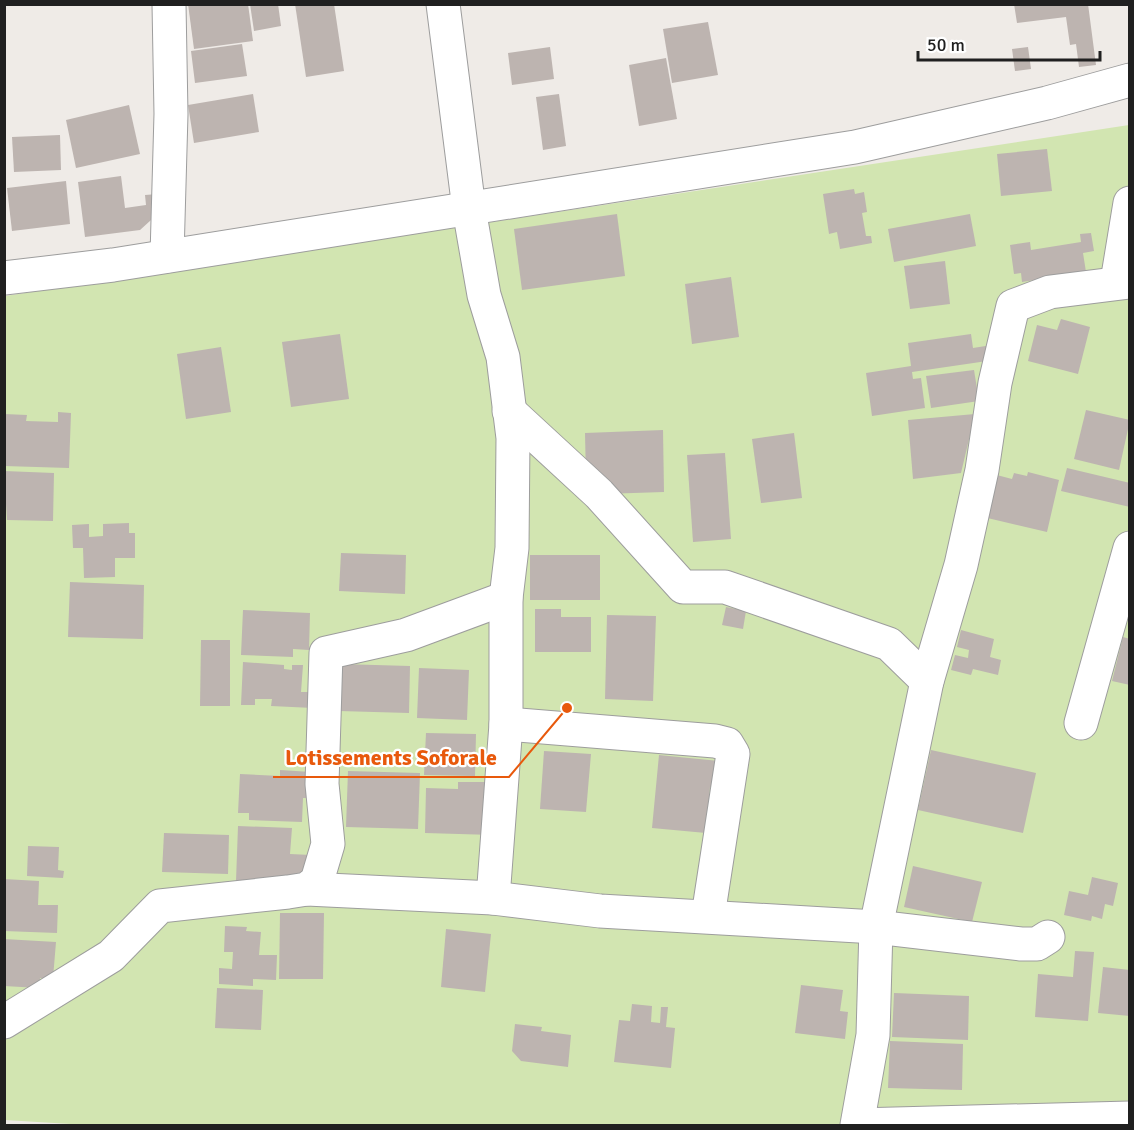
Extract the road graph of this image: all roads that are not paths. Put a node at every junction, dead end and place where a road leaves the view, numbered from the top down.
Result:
1 (169, 4) edge
2 (443, 4) edge
3 (1130, 80) edge
4 (1130, 203) edge
5 (469, 209) junction
6 (167, 256) junction
7 (4, 278) edge
8 (1123, 282) edge
9 (509, 411) junction
10 (1130, 548) edge
11 (506, 598) junction
12 (927, 681) junction
13 (1081, 723) dead end
14 (506, 724) junction
15 (307, 889) junction
16 (493, 898) junction
17 (708, 916) junction
18 (876, 927) junction
19 (1048, 938) dead end
20 (4, 1022) edge
21 (1130, 1118) edge

1 - 6 street
2 - 5 street
3 - 5 street
4 - 8 street
5 - 6 street
5 - 9 street
6 - 7 street
8 - 12 street
9 - 11 street
9 - 12 street
10 - 13 street
11 - 14 street
11 - 15 street
12 - 18 street
14 - 16 street
14 - 17 street
15 - 16 street
15 - 20 street
16 - 17 street
17 - 18 street
18 - 19 street
18 - 21 street

